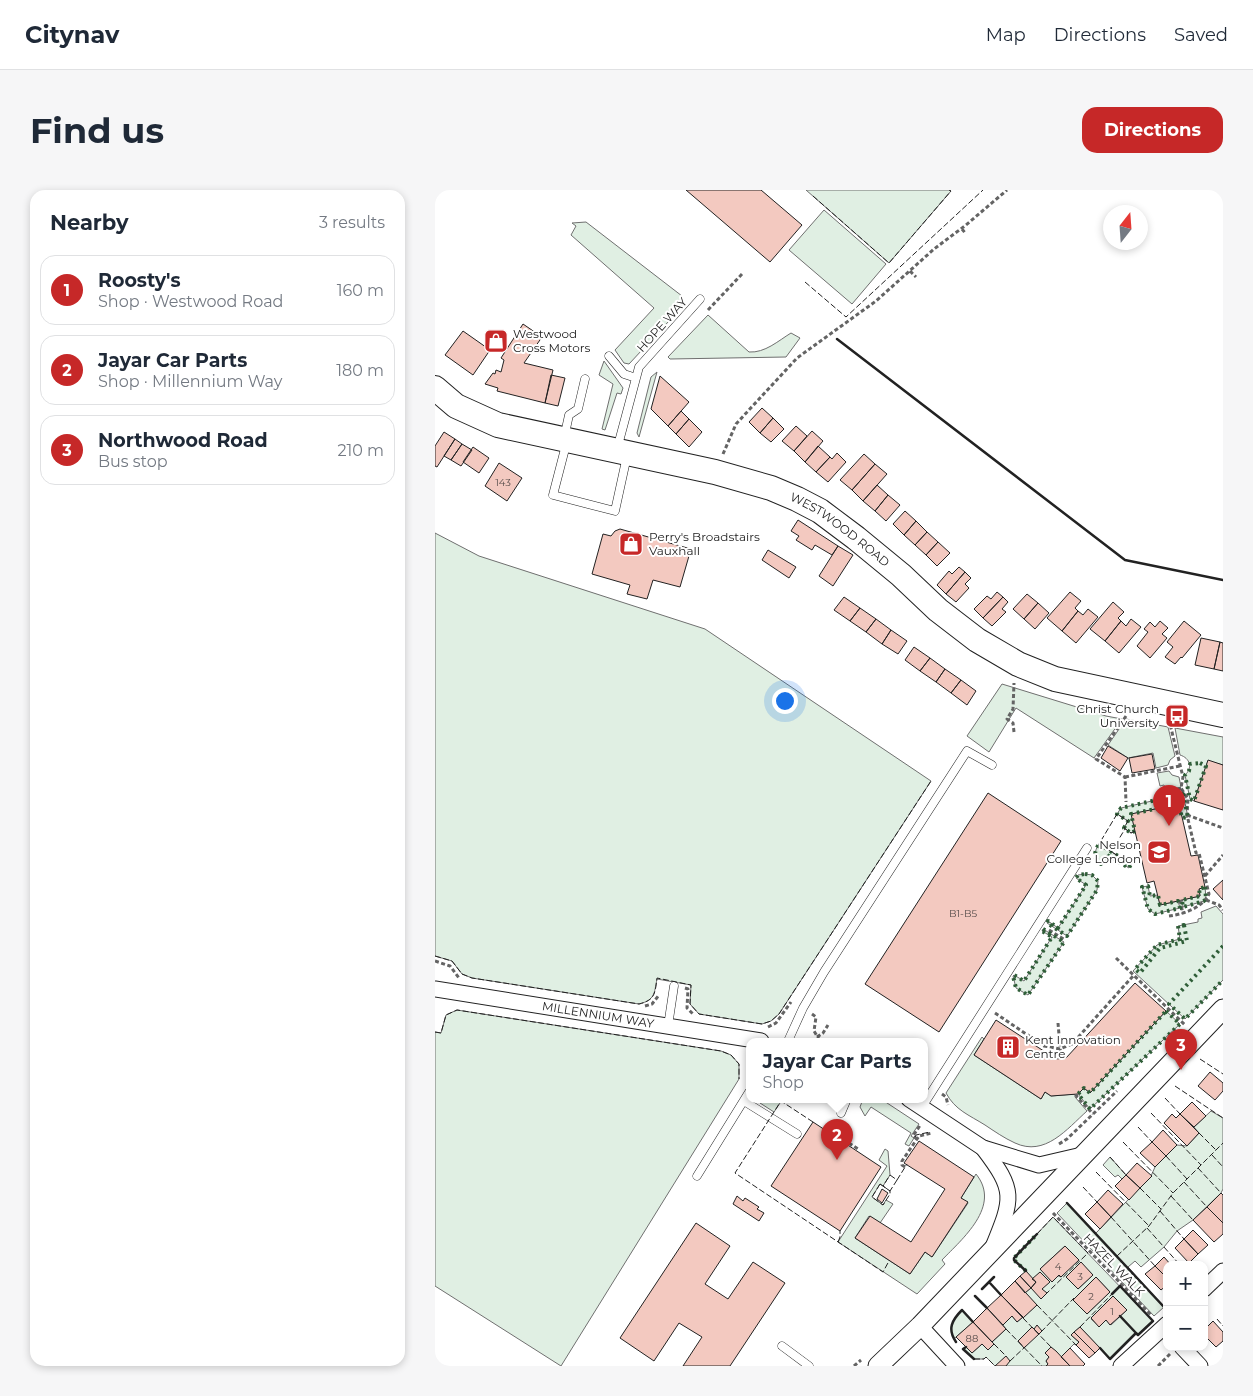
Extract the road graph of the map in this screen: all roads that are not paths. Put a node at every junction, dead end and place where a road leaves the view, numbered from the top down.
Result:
1 (700, 299) dead end
2 (609, 356) dead end
3 (636, 378) junction
4 (585, 379) dead end
5 (435, 388) edge
6 (565, 441) junction
7 (622, 452) junction
8 (1223, 715) edge
9 (993, 765) dead end
10 (1087, 848) dead end
11 (674, 986) dead end
12 (435, 989) edge
13 (1223, 1009) edge
14 (668, 1026) junction
15 (761, 1035) edge
16 (789, 1038) edge
17 (928, 1085) edge
18 (746, 1097) edge
19 (744, 1101) joint
20 (747, 1103) edge
21 (845, 1103) edge
22 (916, 1103) edge
23 (841, 1114) dead end
24 (797, 1134) dead end
25 (983, 1148) junction
26 (1082, 1155) junction
27 (697, 1176) dead end
28 (991, 1252) junction
29 (1223, 1271) edge
30 (1208, 1285) edge
31 (920, 1326) junction
32 (1163, 1330) edge
33 (782, 1346) dead end
34 (1186, 1351) edge
35 (809, 1366) edge
36 (878, 1366) edge
37 (957, 1366) edge
38 (1121, 1366) edge
39 (1199, 1366) edge

1 - 3 lane, HOPE WAY
2 - 3 lane
3 - 7 lane, HOPE WAY
4 - 6 lane
5 - 6 main road, WESTWOOD ROAD
6 - 7 main road, WESTWOOD ROAD
6 - 7 lane, HOPE WAY
7 - 8 main road, WESTWOOD ROAD
9 - 16 lane
10 - 17 lane
11 - 14 lane
12 - 14 street, MILLENNIUM WAY
13 - 26 street
14 - 15 street, MILLENNIUM WAY
18 - 19 lane
19 - 27 lane
20 - 24 lane
21 - 23 lane
22 - 25 street
25 - 26 street
25 - 28 street
26 - 28 street
28 - 31 street
29 - 30 street
31 - 36 street
31 - 37 street
32 - 38 street
33 - 35 lane
34 - 39 street

